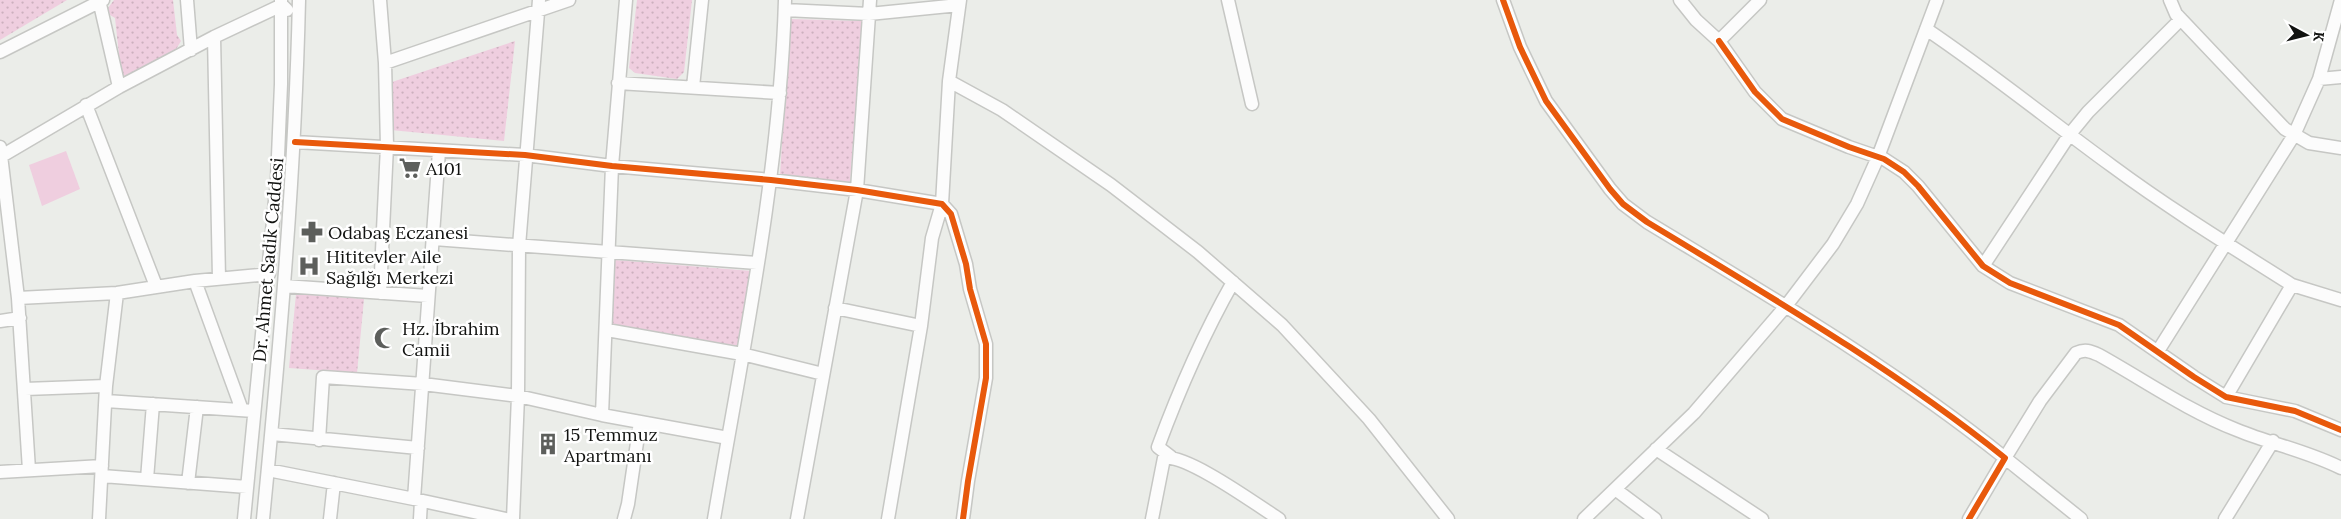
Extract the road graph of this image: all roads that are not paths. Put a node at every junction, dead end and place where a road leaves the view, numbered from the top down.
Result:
1 (186, 0) edge
2 (380, 0) edge
3 (569, 0) edge
4 (626, 0) edge
5 (702, 0) edge
6 (870, 0) edge
7 (1228, 0) edge
8 (1503, 0) edge
9 (1680, 0) edge
10 (1760, 0) edge
11 (1937, 0) edge
12 (2170, 0) edge
13 (2341, 0) edge
14 (100, 1) edge
15 (282, 1) edge
16 (299, 2) edge
17 (960, 2) edge
18 (538, 5) edge
19 (785, 5) edge
20 (869, 14) junction
21 (2181, 19) junction
22 (1926, 29) junction
23 (214, 37) junction
24 (1719, 41) junction
25 (192, 50) junction
26 (0, 52) edge
27 (385, 63) junction
28 (2341, 77) edge
29 (2319, 79) junction
30 (618, 82) junction
31 (950, 82) junction
32 (120, 87) junction
33 (693, 87) junction
34 (780, 93) junction
35 (1252, 104) dead end
36 (86, 105) junction
37 (2070, 134) junction
38 (2294, 135) junction
39 (295, 142) junction
40 (387, 146) junction
41 (2341, 148) edge
42 (439, 151) junction
43 (1, 153) edge
44 (525, 155) junction
45 (1878, 157) junction
46 (612, 166) junction
47 (771, 180) junction
48 (857, 190) junction
49 (942, 204) junction
50 (434, 239) junction
51 (2225, 242) junction
52 (519, 246) junction
53 (608, 252) junction
54 (756, 263) junction
55 (1982, 266) junction
56 (269, 274) junction
57 (219, 278) junction
58 (195, 281) junction
59 (1232, 282) junction
60 (2292, 285) junction
61 (156, 286) junction
62 (284, 286) junction
63 (117, 293) junction
64 (380, 293) junction
65 (428, 296) junction
66 (18, 298) junction
67 (2341, 300) edge
68 (1786, 306) junction
69 (835, 308) junction
70 (20, 318) junction
71 (0, 321) edge
72 (921, 326) junction
73 (607, 330) junction
74 (2158, 351) junction
75 (742, 354) junction
76 (822, 374) junction
77 (423, 384) junction
78 (106, 386) junction
79 (25, 389) junction
80 (518, 396) junction
81 (2226, 397) junction
82 (106, 401) junction
83 (154, 404) junction
84 (196, 407) junction
85 (248, 411) junction
86 (602, 415) junction
87 (640, 422) junction
88 (2341, 430) edge
89 (272, 434) junction
90 (728, 438) junction
91 (320, 440) junction
92 (2273, 441) junction
93 (418, 448) junction
94 (1656, 449) junction
95 (1171, 456) junction
96 (2005, 458) junction
97 (2341, 468) edge
98 (29, 470) junction
99 (268, 470) junction
100 (102, 471) junction
101 (0, 472) edge
102 (147, 479) junction
103 (188, 483) junction
104 (334, 483) junction
105 (247, 487) junction
106 (1615, 489) junction
107 (418, 500) junction
108 (99, 519) edge
109 (244, 519) edge
110 (264, 519) edge
111 (330, 519) edge
112 (420, 519) edge
113 (506, 519) edge
114 (514, 519) edge
115 (624, 519) edge
116 (714, 519) edge
117 (797, 519) edge
118 (888, 519) edge
119 (963, 519) edge
120 (1152, 519) edge
121 (1279, 519) edge
122 (1448, 519) edge
123 (1584, 519) edge
124 (1655, 519) edge
125 (1762, 519) edge
126 (1969, 519) edge
127 (2081, 519) edge
128 (2225, 519) edge

1 - 25 street
2 - 27 street
3 - 18 street
4 - 30 street
5 - 33 street
6 - 20 street
7 - 35 street
8 - 68 street
9 - 24 street
10 - 24 street
11 - 22 street
12 - 21 street
13 - 29 street
14 - 26 street
14 - 32 street
15 - 16 street
15 - 23 street
15 - 56 street, Dr. Ahmet Sadık Caddesi
16 - 39 street, Dr. Ahmet Sadık Caddesi
17 - 20 street
17 - 31 street
18 - 27 street
18 - 44 street
19 - 20 street
19 - 34 street
20 - 48 street
21 - 37 street
21 - 38 street
22 - 37 street
22 - 45 street
23 - 25 street
23 - 57 street
24 - 45 street
25 - 32 street
27 - 40 street
28 - 29 street
29 - 38 street
30 - 33 street
30 - 46 street
31 - 49 street
31 - 59 street
32 - 36 street
33 - 34 street
34 - 47 street
36 - 43 street
36 - 61 street
37 - 51 street
37 - 55 street
38 - 41 street
38 - 51 street
39 - 40 street
39 - 62 street, Dr. Ahmet Sadık Caddesi
40 - 42 street
40 - 64 street
42 - 44 street
42 - 50 street
43 - 66 street
44 - 46 street
44 - 52 street
45 - 55 street
45 - 68 street
46 - 47 street
46 - 53 street
47 - 48 street
47 - 54 street
48 - 49 street
48 - 69 street
49 - 72 street
49 - 119 street
50 - 52 street
50 - 65 street
51 - 60 street
51 - 74 street
52 - 53 street
52 - 80 street
53 - 54 street
53 - 73 street
54 - 75 street
55 - 74 street
56 - 57 street
56 - 85 street, Dr. Ahmet Sadık Caddesi
57 - 58 street
58 - 61 street
58 - 85 street
59 - 95 street
59 - 122 street
60 - 67 street
60 - 81 street
61 - 63 street
62 - 64 street
62 - 89 street, Dr. Ahmet Sadık Caddesi
63 - 66 street
63 - 78 street
64 - 65 street
65 - 77 street
66 - 70 street
68 - 94 street
68 - 96 street
69 - 72 street
69 - 76 street
70 - 71 street
70 - 79 street
72 - 118 street
73 - 75 street
73 - 86 street
74 - 81 street
75 - 76 street
75 - 90 street
76 - 117 street
77 - 80 street
77 - 91 street
77 - 93 street
78 - 79 street
78 - 82 street
79 - 98 street
80 - 86 street
80 - 114 street
81 - 88 street
82 - 83 street
82 - 100 street
83 - 84 street
83 - 102 street
84 - 85 street
84 - 103 street
85 - 105 street, Dr. Ahmet Sadık Caddesi
86 - 87 street
87 - 90 street
87 - 115 street
89 - 91 street
89 - 99 street, Dr. Ahmet Sadık Caddesi
90 - 116 street
91 - 93 street
92 - 96 street
92 - 97 street
92 - 128 street
93 - 107 street
94 - 106 street
94 - 125 street
95 - 120 street
95 - 121 street
96 - 126 street
96 - 127 street
98 - 100 street
98 - 101 street
99 - 104 street
99 - 110 street, Dr. Ahmet Sadık Caddesi
100 - 102 street
100 - 108 street
102 - 103 street
103 - 105 street
104 - 107 street
104 - 111 street
105 - 109 street, Dr. Ahmet Sadık Caddesi
106 - 123 street
106 - 124 street
107 - 112 street
107 - 113 street

